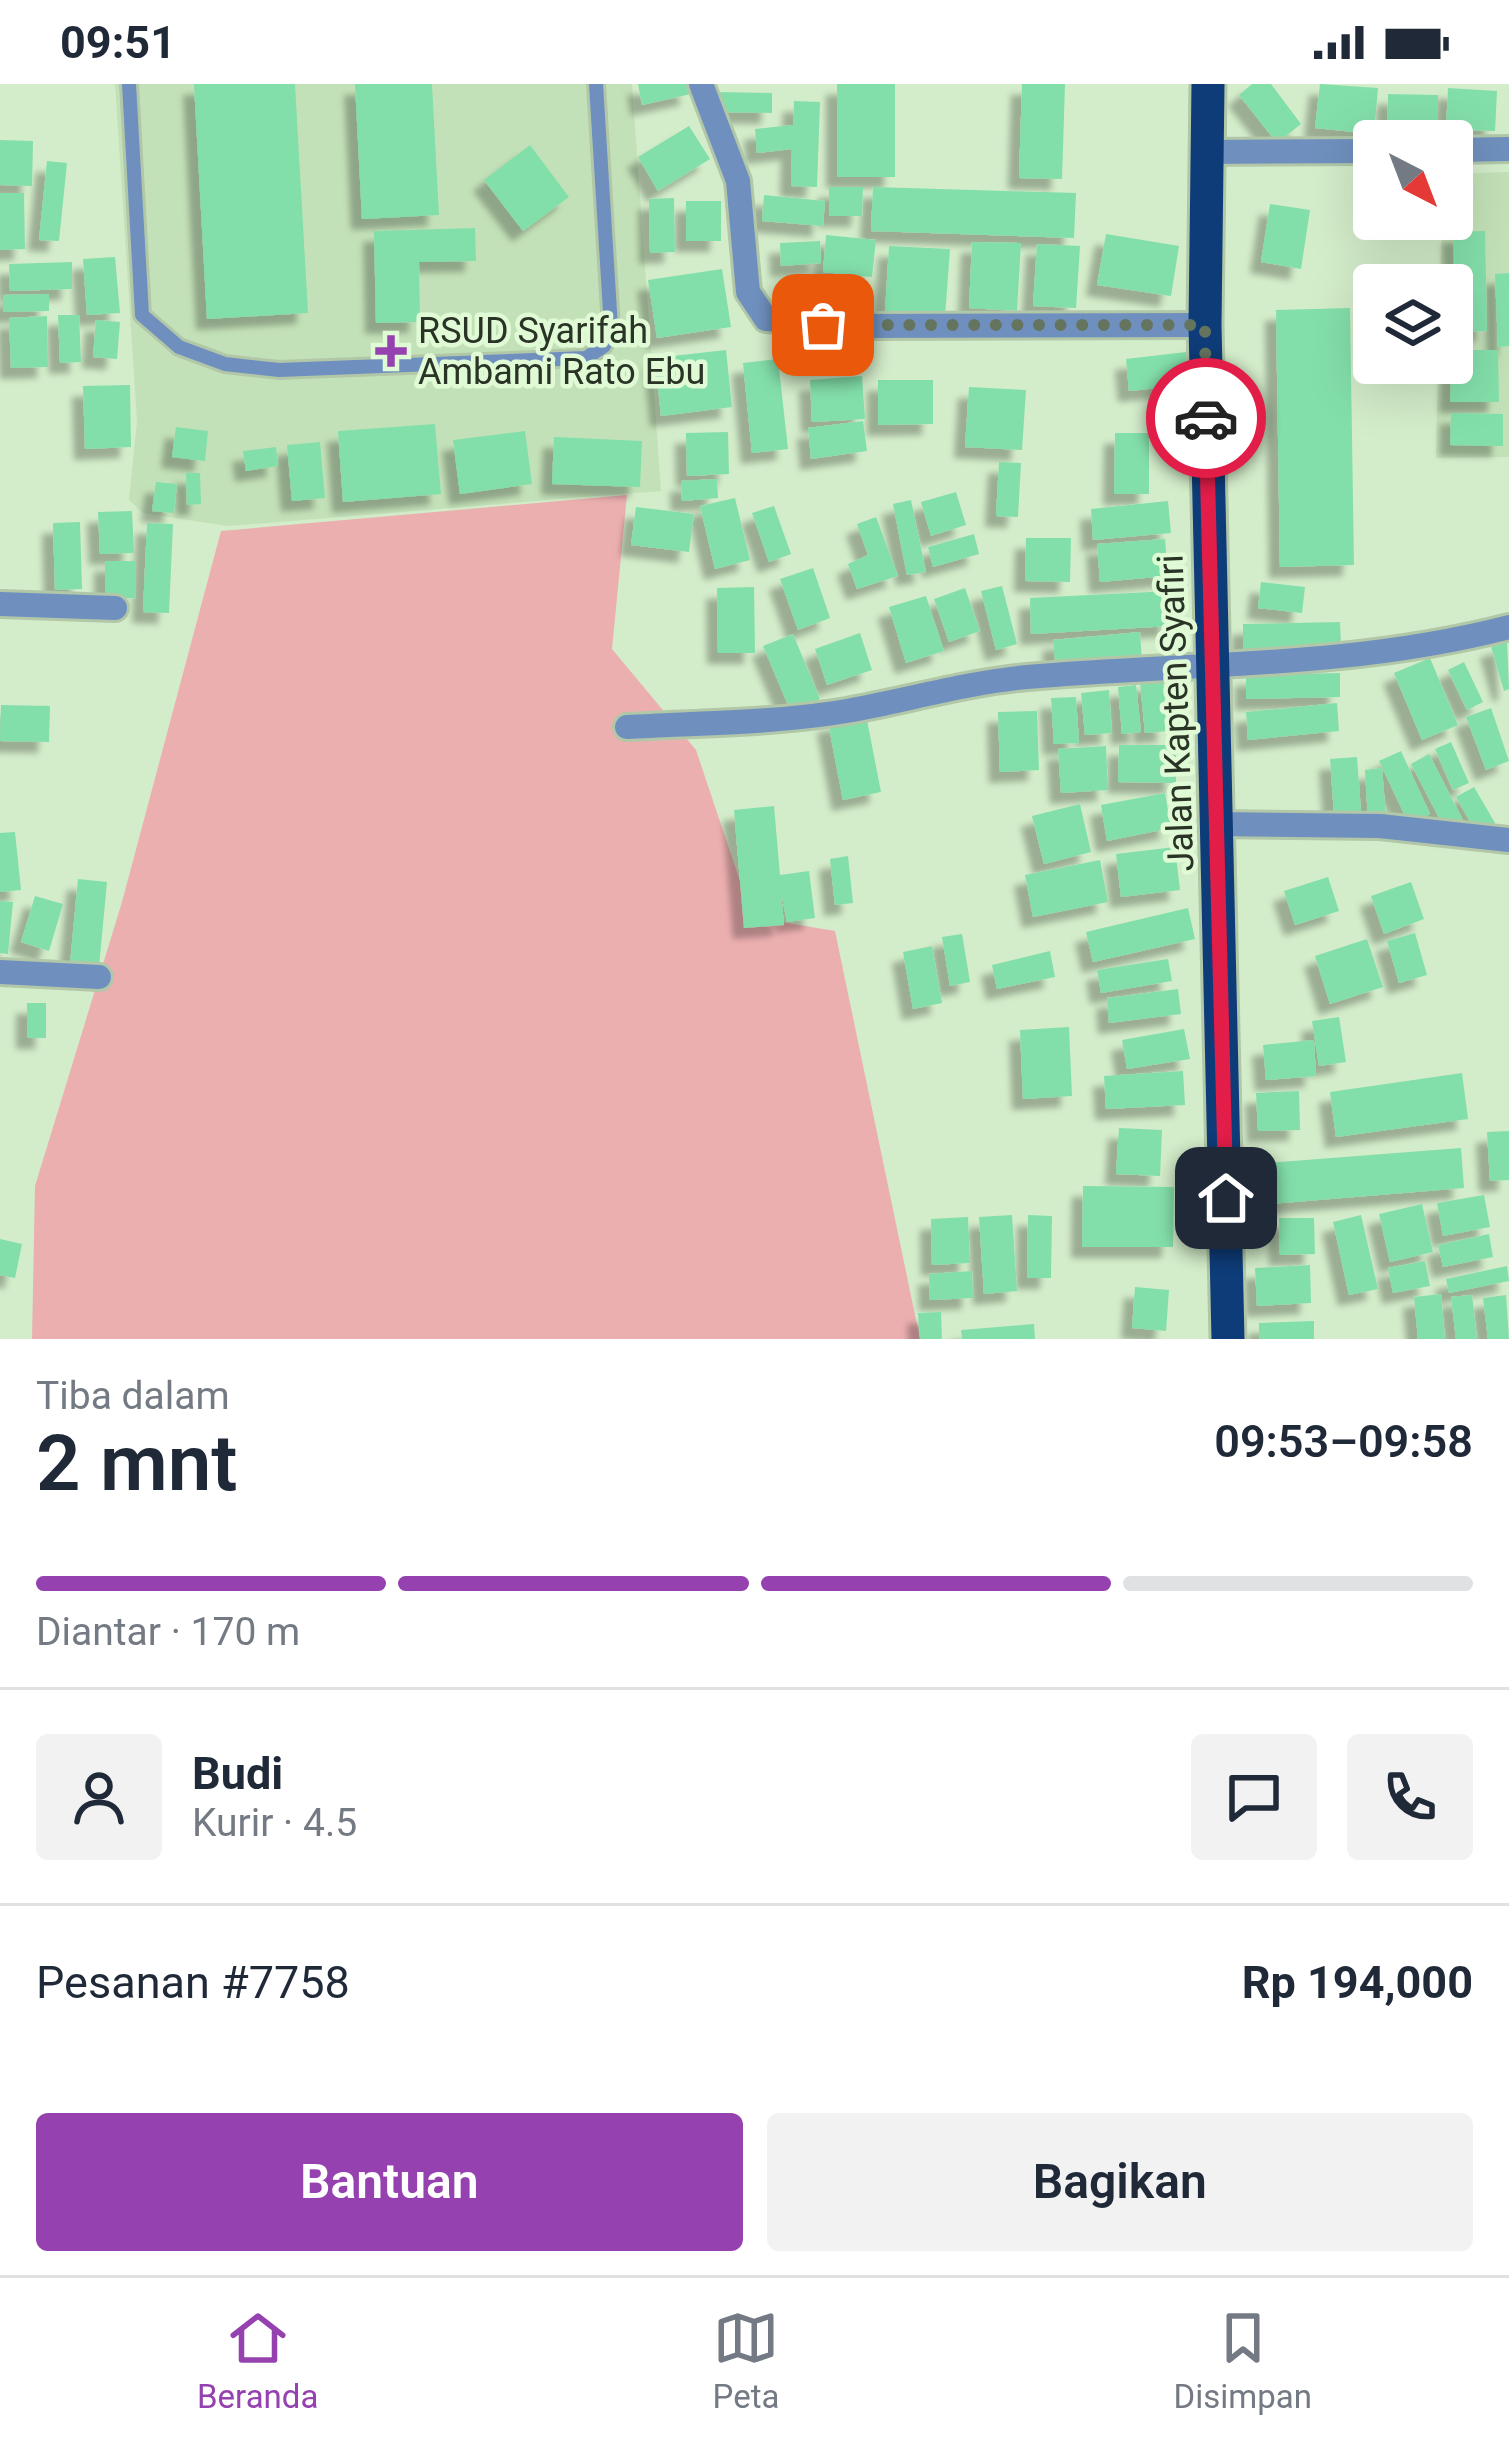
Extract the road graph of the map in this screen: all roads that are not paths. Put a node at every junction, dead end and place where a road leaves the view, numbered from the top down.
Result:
1 (128, 84) edge
2 (596, 84) edge
3 (701, 84) edge
4 (1208, 84) edge
5 (1509, 149) edge
6 (1473, 150) edge
7 (1353, 151) edge
8 (1205, 152) junction
9 (1205, 325) junction
10 (0, 604) edge
11 (115, 608) dead end
12 (1509, 628) edge
13 (1211, 663) junction
14 (627, 727) dead end
15 (1217, 824) junction
16 (1509, 840) edge
17 (0, 972) edge
18 (99, 977) dead end
19 (1228, 1339) edge

1 - 2 lane
3 - 9 street
4 - 8 highway, Jalan Kapten Syafiri
5 - 6 street
7 - 8 street
8 - 9 highway, Jalan Kapten Syafiri
9 - 13 highway, Jalan Kapten Syafiri
10 - 11 street
12 - 13 street
13 - 14 street
13 - 15 highway, Jalan Kapten Syafiri
15 - 16 street
15 - 19 highway, Jalan Kapten Syafiri
17 - 18 street

